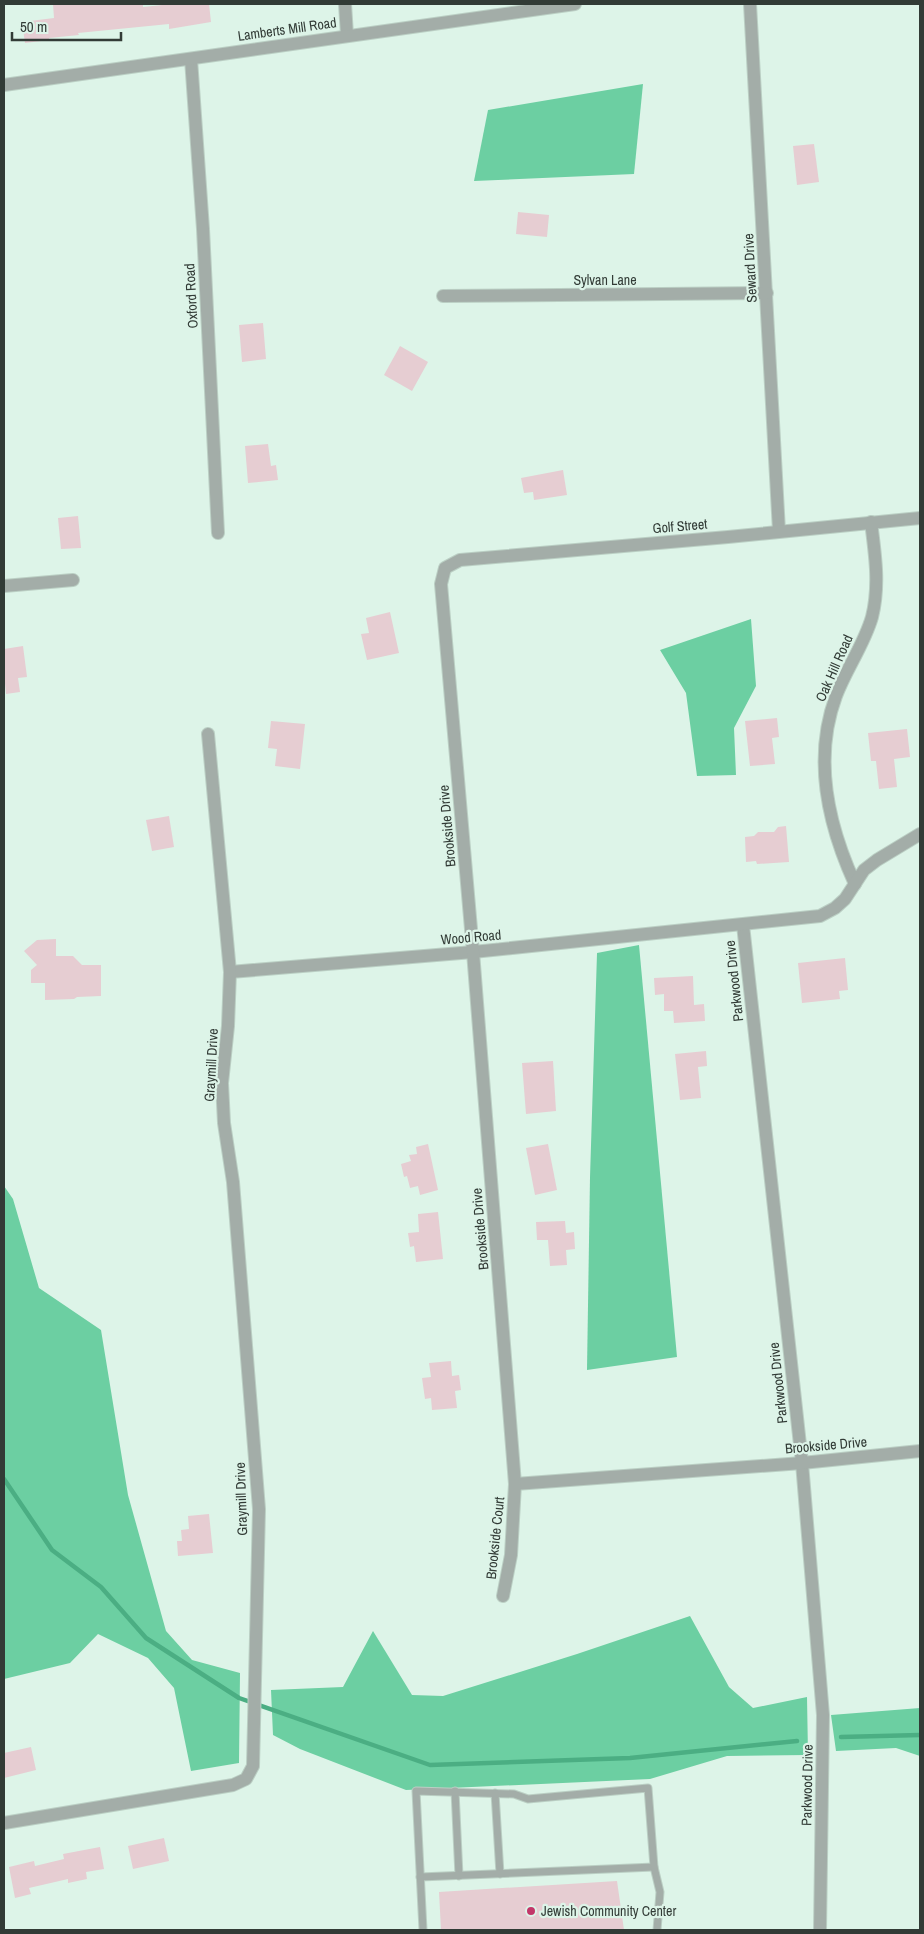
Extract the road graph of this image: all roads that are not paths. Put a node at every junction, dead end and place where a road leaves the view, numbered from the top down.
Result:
1 (345, 4) edge
2 (575, 4) edge
3 (750, 4) edge
4 (545, 6) edge
5 (347, 36) junction
6 (191, 59) junction
7 (4, 86) edge
8 (767, 293) junction
9 (442, 296) dead end
10 (920, 518) edge
11 (871, 522) junction
12 (779, 531) junction
13 (218, 532) dead end
14 (445, 568) joint
15 (72, 580) dead end
16 (4, 586) edge
17 (208, 734) dead end
18 (920, 834) edge
19 (855, 884) junction
20 (743, 925) junction
21 (473, 952) junction
22 (230, 972) junction
23 (920, 1451) edge
24 (802, 1463) junction
25 (515, 1484) junction
26 (503, 1596) dead end
27 (455, 1791) junction
28 (496, 1793) junction
29 (4, 1823) edge
30 (654, 1867) junction
31 (500, 1874) junction
32 (459, 1876) junction
33 (420, 1877) junction
34 (422, 1930) edge
35 (657, 1930) edge
36 (820, 1930) edge

1 - 5 street
2 - 4 street, Lamberts Mill Road
3 - 8 street, Seward Drive
4 - 5 street, Lamberts Mill Road
5 - 6 street, Lamberts Mill Road
6 - 7 street, Lamberts Mill Road
6 - 13 street, Oxford Road
8 - 9 street, Sylvan Lane
8 - 12 street, Seward Drive
10 - 11 street, Golf Street
11 - 12 street, Golf Street
11 - 19 street, Oak Hill Road
12 - 14 street, Golf Street
14 - 21 street, Brookside Drive
15 - 16 street
17 - 22 street
18 - 19 street, Wood Road
19 - 20 street, Wood Road
20 - 21 street, Wood Road
20 - 24 street, Parkwood Drive
21 - 22 street, Wood Road
21 - 25 street, Brookside Drive
22 - 29 street, Graymill Drive
23 - 24 street, Brookside Drive
24 - 25 street, Brookside Drive
24 - 36 street, Parkwood Drive
25 - 26 street, Brookside Court
27 - 28 lane
27 - 32 lane
27 - 33 lane
28 - 30 lane
28 - 31 lane
30 - 31 lane
30 - 35 lane
31 - 32 lane
32 - 33 lane
33 - 34 lane

